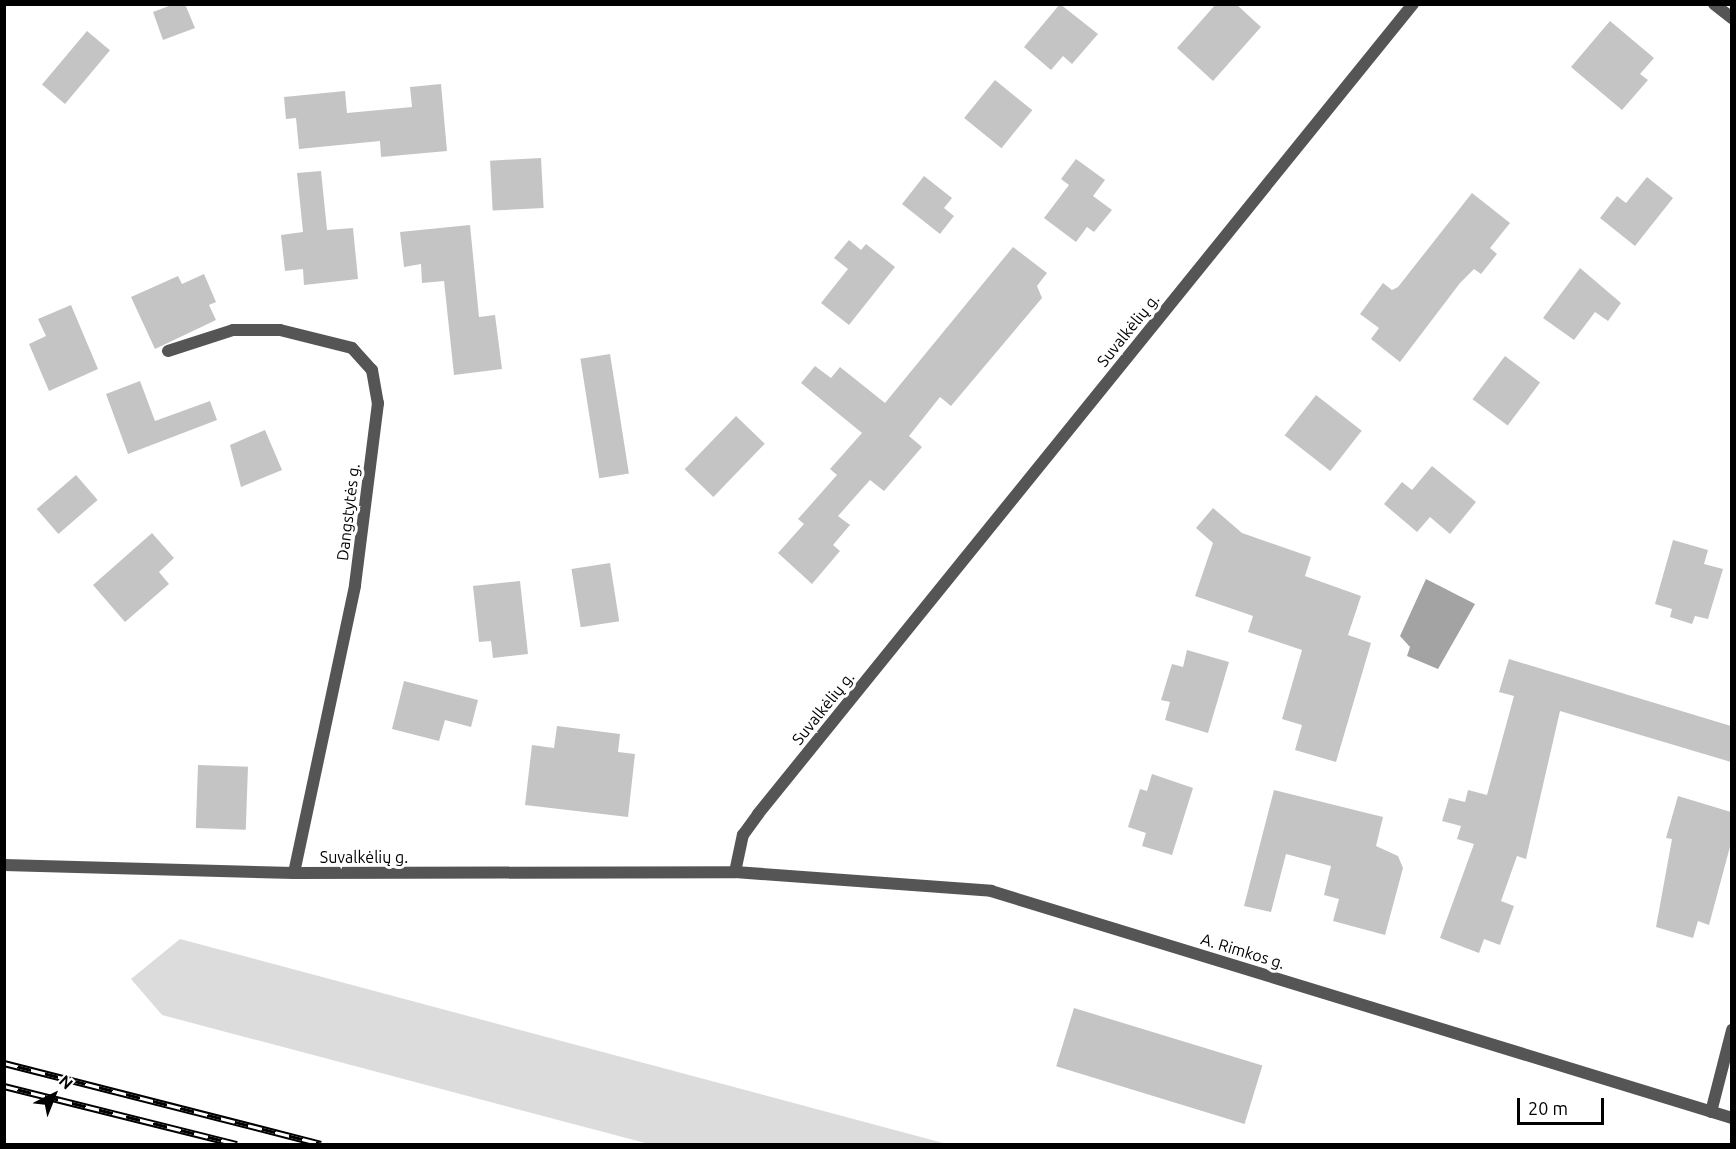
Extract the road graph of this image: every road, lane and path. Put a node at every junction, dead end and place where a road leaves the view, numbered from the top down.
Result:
1 (1413, 4) edge
2 (1714, 4) edge
3 (1731, 18) edge
4 (168, 351) dead end
5 (4, 865) edge
6 (735, 872) junction
7 (294, 873) junction
8 (1731, 1030) edge
9 (1712, 1112) junction
10 (1731, 1118) edge

1 - 6 street, Suvalkėlių g.
2 - 3 street
4 - 7 street, Dangstytės g.
5 - 7 street, Suvalkėlių g.
6 - 7 street, Suvalkėlių g.
6 - 9 street, A. Rimkos g.
8 - 9 street
9 - 10 street, A. Rimkos g.

